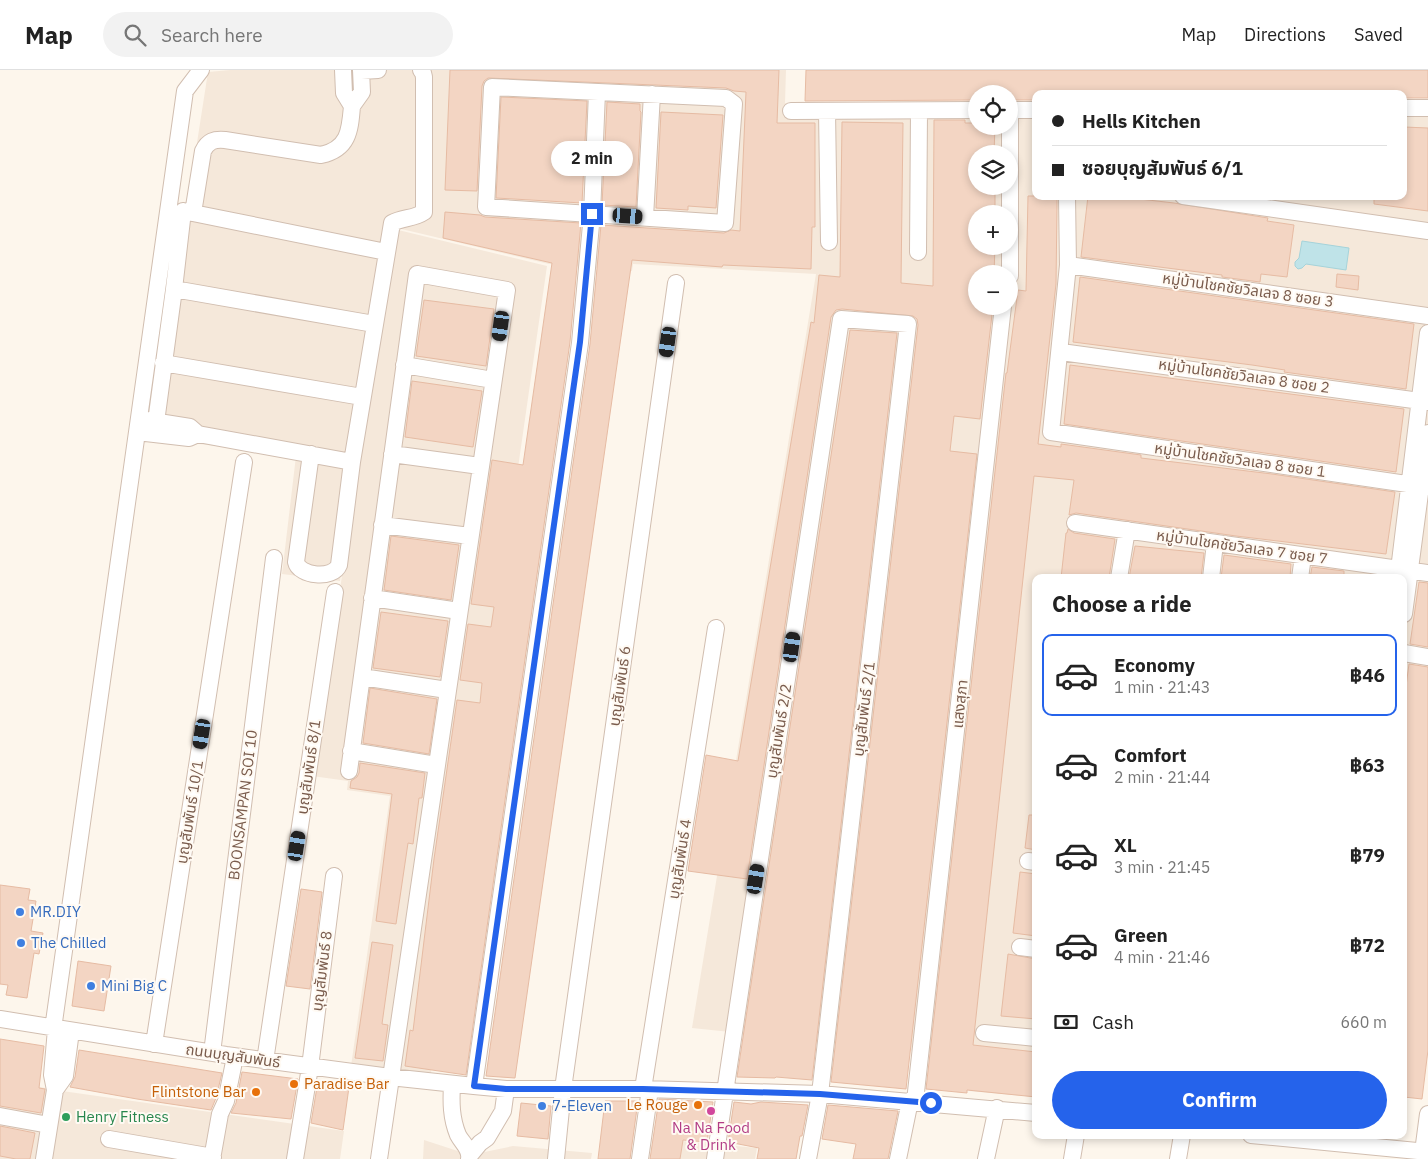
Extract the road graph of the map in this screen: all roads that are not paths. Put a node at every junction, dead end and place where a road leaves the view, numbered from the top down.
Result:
1 (201, 70) edge
2 (342, 70) edge
3 (367, 70) edge
4 (421, 70) edge
5 (596, 92) junction
6 (652, 94) junction
7 (352, 106) junction
8 (1407, 108) edge
9 (1428, 108) edge
10 (968, 110) edge
11 (1018, 110) edge
12 (1032, 110) edge
13 (791, 111) dead end
14 (827, 111) junction
15 (919, 111) junction
16 (1009, 135) edge
17 (1067, 200) edge
18 (1211, 200) edge
19 (193, 213) junction
20 (592, 214) junction
21 (645, 217) junction
22 (1428, 231) edge
23 (829, 242) dead end
24 (386, 252) junction
25 (918, 252) dead end
26 (1010, 265) edge
27 (1068, 265) junction
28 (676, 283) dead end
29 (174, 289) junction
30 (1002, 315) edge
31 (1428, 316) edge
32 (374, 324) junction
33 (908, 324) joint
34 (1428, 333) edge
35 (1061, 352) junction
36 (163, 363) junction
37 (404, 365) junction
38 (493, 380) junction
39 (362, 397) junction
40 (1424, 401) edge
41 (156, 422) junction
42 (138, 425) junction
43 (1428, 433) edge
44 (198, 434) junction
45 (311, 454) junction
46 (392, 454) junction
47 (244, 462) dead end
48 (352, 462) junction
49 (480, 466) junction
50 (1419, 486) edge
51 (1075, 522) dead end
52 (382, 525) junction
53 (1127, 530) junction
54 (470, 536) junction
55 (1215, 543) junction
56 (1304, 556) junction
57 (274, 558) dead end
58 (1402, 573) edge
59 (1120, 574) edge
60 (1211, 574) edge
61 (1301, 574) edge
62 (1428, 574) edge
63 (335, 592) dead end
64 (372, 598) junction
65 (459, 611) junction
66 (716, 628) dead end
67 (1407, 654) edge
68 (1428, 657) edge
69 (362, 678) junction
70 (447, 690) junction
71 (352, 751) junction
72 (436, 764) junction
73 (349, 771) dead end
74 (334, 876) dead end
75 (0, 1019) edge
76 (60, 1030) junction
77 (984, 1033) dead end
78 (1032, 1038) edge
79 (154, 1044) junction
80 (224, 1055) junction
81 (265, 1061) junction
82 (310, 1067) junction
83 (390, 1077) junction
84 (452, 1084) junction
85 (474, 1086) junction
86 (506, 1089) junction
87 (647, 1089) junction
88 (563, 1090) junction
89 (724, 1091) junction
90 (820, 1094) junction
91 (912, 1101) junction
92 (997, 1108) junction
93 (1032, 1112) edge
94 (1428, 1114) edge
95 (0, 1116) edge
96 (49, 1126) junction
97 (109, 1139) dead end
98 (1075, 1139) edge
99 (1181, 1139) edge
100 (1290, 1139) edge
101 (1328, 1143) edge
102 (1421, 1154) edge
103 (470, 1157) edge
104 (212, 1158) edge
105 (44, 1159) edge
106 (295, 1159) edge
107 (379, 1159) edge
108 (556, 1159) edge
109 (640, 1159) edge
110 (714, 1159) edge
111 (808, 1159) edge
112 (898, 1159) edge
113 (986, 1159) edge
114 (1072, 1159) edge
115 (1178, 1159) edge

1 - 42 street
2 - 7 street
3 - 7 street
4 - 24 street
5 - 6 street
5 - 20 street
5 - 20 street
6 - 21 street
6 - 21 street
7 - 19 street
8 - 9 street
10 - 15 street
11 - 12 street
13 - 14 street
14 - 15 street
14 - 23 street
15 - 25 street
16 - 26 street
17 - 27 street
18 - 22 street
19 - 24 street
19 - 29 street
20 - 21 street
20 - 85 street
24 - 32 street
27 - 31 street, หมู่บ้านโชคชัยวิลเลจ 8 ซอย 3
27 - 35 street
28 - 88 street, บุญสัมพันธ์ 6
29 - 32 street
29 - 36 street
30 - 91 street, แสงสุภา
32 - 39 street
33 - 89 street, บุญสัมพันธ์ 2/2
33 - 90 street, บุญสัมพันธ์ 2/1
34 - 40 street
35 - 40 street, หมู่บ้านโชคชัยวิลเลจ 8 ซอย 2
35 - 50 street, หมู่บ้านโชคชัยวิลเลจ 8 ซอย 1
36 - 39 street
36 - 41 street
37 - 38 street
37 - 38 street
37 - 46 street
38 - 49 street
39 - 48 street
40 - 50 street
41 - 42 street
41 - 44 street
42 - 44 street
42 - 76 street
43 - 50 street
44 - 45 street
45 - 48 street
45 - 48 street
46 - 49 street
46 - 52 street
47 - 79 street, บุญสัมพันธ์ 10/1
49 - 54 street
50 - 58 street
51 - 53 street, หมู่บ้านโชคชัยวิลเลจ 7 ซอย 7
52 - 54 street
52 - 64 street
53 - 55 street, หมู่บ้านโชคชัยวิลเลจ 7 ซอย 7
53 - 59 street
54 - 65 street
55 - 56 street, หมู่บ้านโชคชัยวิลเลจ 7 ซอย 7
55 - 60 street
56 - 58 street, หมู่บ้านโชคชัยวิลเลจ 7 ซอย 7
56 - 61 street
57 - 80 street, BOONSAMPAN SOI 10
58 - 62 street, หมู่บ้านโชคชัยวิลเลจ 7 ซอย 7
63 - 81 street, บุญสัมพันธ์ 8/1
64 - 65 street
64 - 69 street
65 - 70 street
66 - 87 street, บุญสัมพันธ์ 4
67 - 68 street
69 - 70 street
69 - 71 street
70 - 72 street
71 - 72 street
71 - 73 street
72 - 83 street
74 - 82 street, บุญสัมพันธ์ 8
75 - 76 street, ถนนบุญสัมพันธ์
76 - 79 street, ถนนบุญสัมพันธ์
76 - 96 street
77 - 78 street
79 - 80 street, ถนนบุญสัมพันธ์
80 - 81 street, ถนนบุญสัมพันธ์
80 - 104 street, BOONSAMPAN SOI 10
81 - 82 street, ถนนบุญสัมพันธ์
82 - 83 street, ถนนบุญสัมพันธ์
82 - 106 street, บุญสัมพันธ์ 8
83 - 84 street, ถนนบุญสัมพันธ์
83 - 107 street
84 - 85 street, ถนนบุญสัมพันธ์
84 - 103 street
85 - 86 street, ถนนบุญสัมพันธ์
86 - 88 street, ถนนบุญสัมพันธ์
86 - 103 street
87 - 88 street, ถนนบุญสัมพันธ์
87 - 89 street, ถนนบุญสัมพันธ์
87 - 109 street, บุญสัมพันธ์ 4
88 - 108 street, บุญสัมพันธ์ 6
89 - 90 street, ถนนบุญสัมพันธ์
89 - 110 street
90 - 91 street, ถนนบุญสัมพันธ์
90 - 111 street, บุญสัมพันธ์ 2/1
91 - 92 street, ถนนบุญสัมพันธ์
91 - 112 street, แสงสุภา
92 - 93 street, ถนนบุญสัมพันธ์
92 - 113 street
94 - 102 street
95 - 96 street
96 - 105 street
97 - 104 street
98 - 114 street
99 - 115 street
100 - 101 street
101 - 102 street

